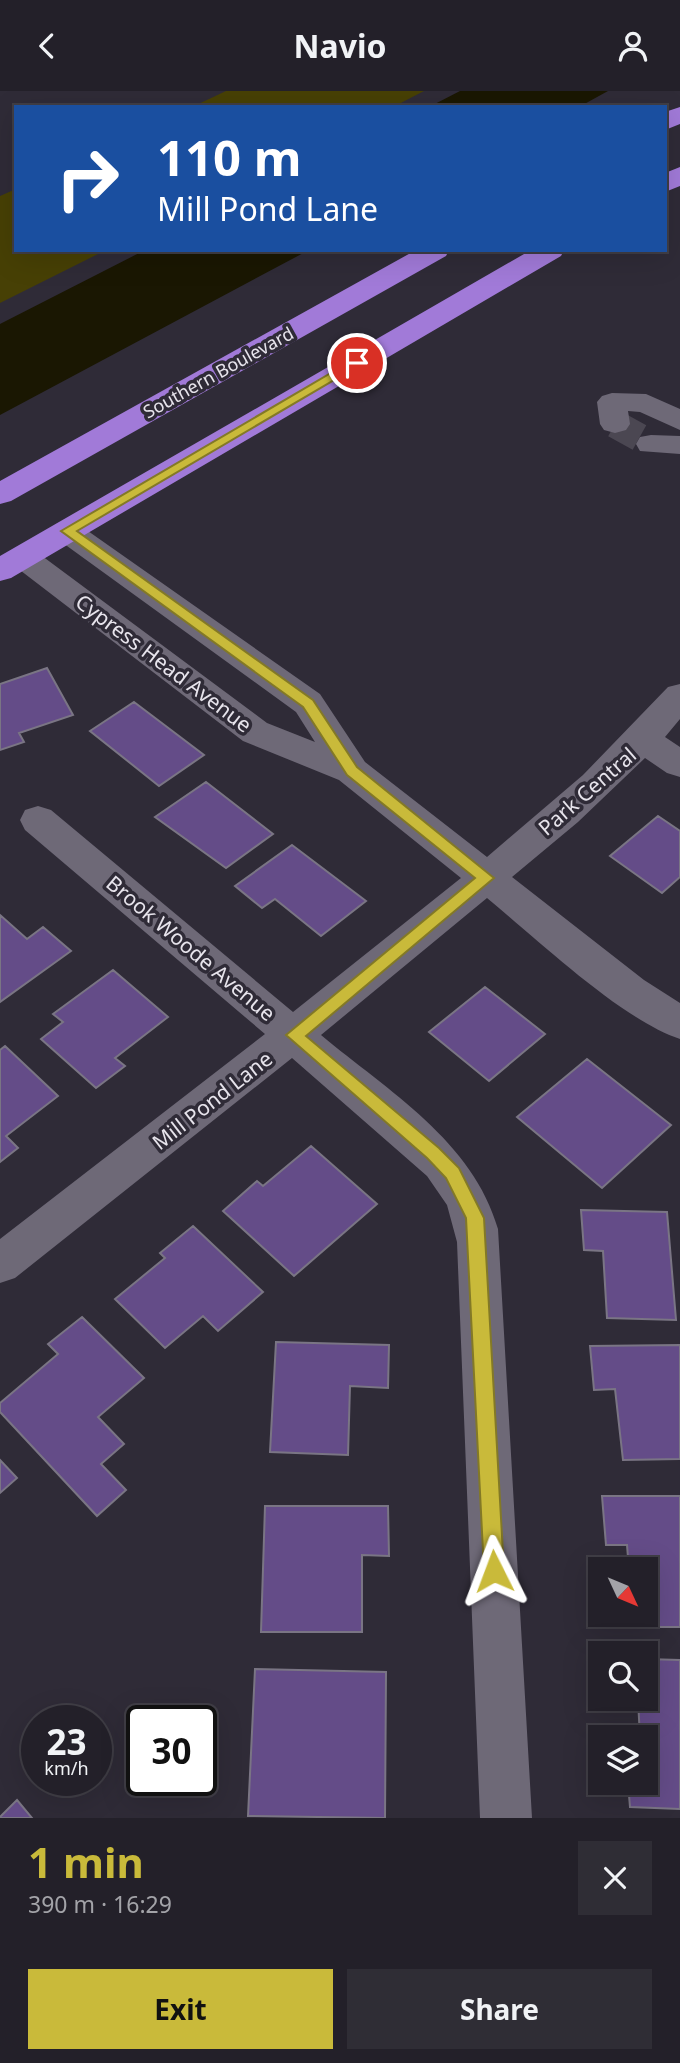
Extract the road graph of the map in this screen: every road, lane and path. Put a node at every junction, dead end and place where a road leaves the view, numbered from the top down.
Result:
1 (432, 252) edge
2 (548, 252) edge
3 (680, 421) edge
4 (615, 424) dead end
5 (0, 493) edge
6 (67, 531) junction
7 (11, 564) edge
8 (680, 696) edge
9 (644, 740) junction
10 (680, 764) edge
11 (352, 771) junction
12 (38, 820) dead end
13 (486, 878) junction
14 (680, 1023) edge
15 (295, 1035) junction
16 (0, 1264) edge
17 (506, 1818) edge

1 - 5 highway, Southern Boulevard
2 - 6 highway
3 - 4 street
6 - 7 highway
6 - 11 street, Cypress Head Avenue
7 - 11 street, Cypress Head Avenue
8 - 9 street, Park Central
9 - 10 street
9 - 13 street, Park Central
11 - 13 street, Cypress Head Avenue
12 - 15 street, Brook Woode Avenue
13 - 14 street, Cypress Head Avenue
13 - 15 street, Mill Pond Lane
15 - 16 street, Mill Pond Lane
15 - 17 street, Brook Woode Avenue

